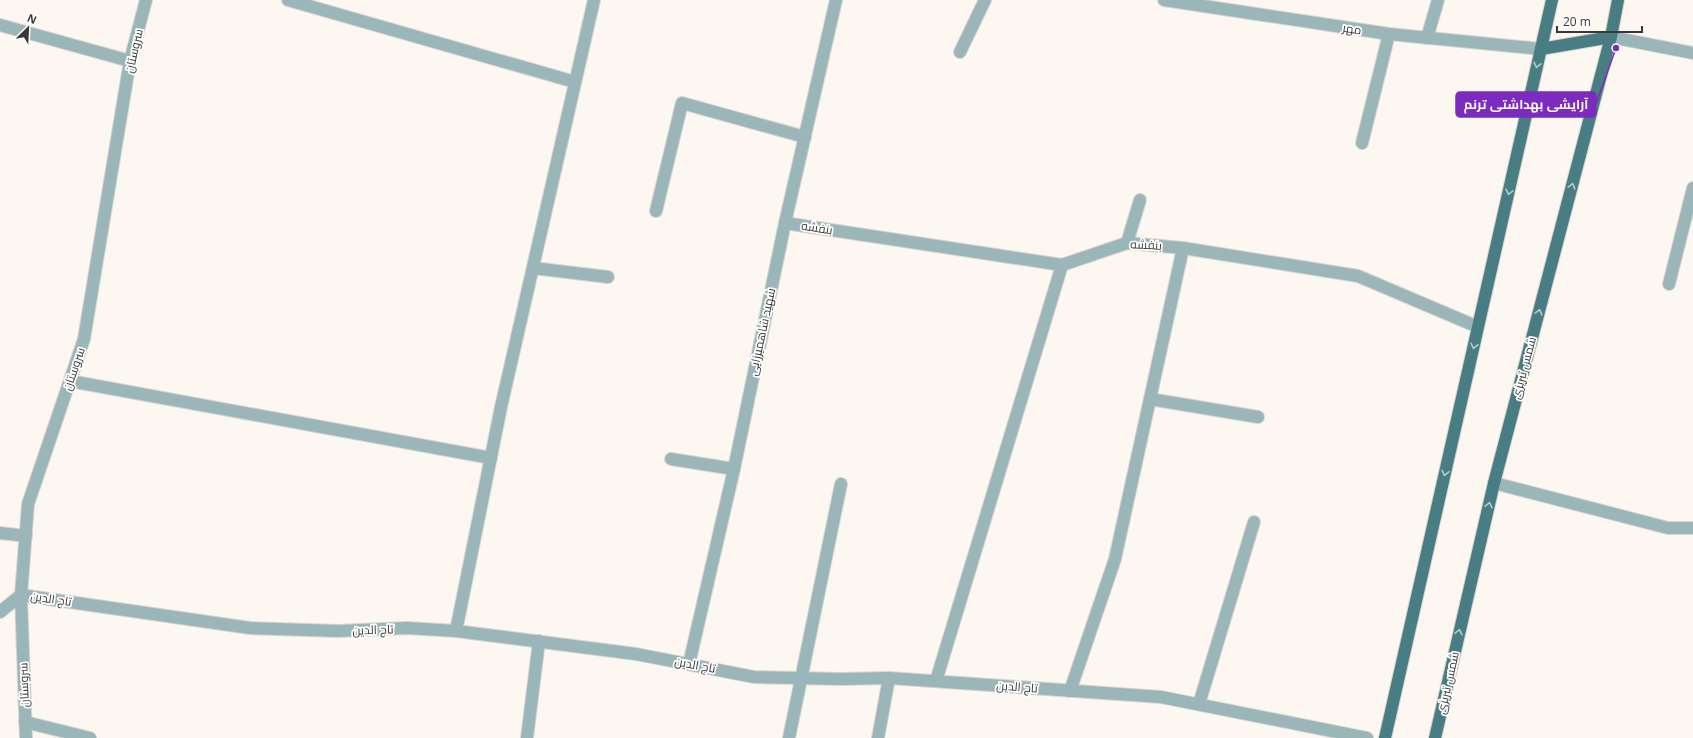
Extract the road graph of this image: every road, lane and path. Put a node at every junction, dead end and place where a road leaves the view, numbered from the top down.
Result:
1 (146, 0) edge
2 (288, 0) edge
3 (594, 0) edge
4 (836, 0) edge
5 (984, 0) edge
6 (1164, 0) edge
7 (1438, 0) edge
8 (1552, 0) edge
9 (1618, 0) edge
10 (0, 25) edge
11 (1389, 34) junction
12 (1611, 37) junction
13 (1427, 38) junction
14 (1541, 48) junction
15 (960, 52) dead end
16 (1693, 53) edge
17 (130, 61) junction
18 (575, 82) junction
19 (805, 137) junction
20 (1362, 143) dead end
21 (1693, 188) edge
22 (1140, 200) dead end
23 (656, 210) dead end
24 (785, 223) junction
25 (1127, 243) junction
26 (1183, 248) junction
27 (1062, 265) junction
28 (533, 268) junction
29 (608, 277) dead end
30 (1669, 284) dead end
31 (1478, 327) junction
32 (70, 381) junction
33 (1150, 399) junction
34 (1258, 418) dead end
35 (491, 458) junction
36 (671, 458) dead end
37 (734, 469) junction
38 (1494, 483) junction
39 (841, 484) dead end
40 (1254, 522) dead end
41 (1693, 528) edge
42 (0, 533) edge
43 (26, 536) junction
44 (21, 595) junction
45 (0, 612) edge
46 (456, 631) junction
47 (539, 642) junction
48 (689, 664) junction
49 (889, 678) junction
50 (801, 679) junction
51 (936, 681) junction
52 (1070, 691) junction
53 (1199, 704) junction
54 (25, 722) junction
55 (26, 738) edge
56 (90, 738) edge
57 (527, 738) edge
58 (789, 738) edge
59 (878, 738) edge
60 (1367, 738) edge
61 (1385, 738) edge
62 (1435, 738) edge

1 - 17 street, سروستان
2 - 18 street
3 - 18 street
4 - 19 street, شهید شاهمیرزایی
5 - 15 street
6 - 11 street, مهر
7 - 13 street
8 - 14 main road
9 - 12 main road, شمس تبریزی
10 - 17 street
11 - 13 street, مهر
11 - 20 street
12 - 14 main road
12 - 16 street
38 -> 12 main road, شمس تبریزی
13 - 14 street, مهر
14 -> 31 main road
17 - 32 street, سروستان
18 - 28 street
19 - 23 street
19 - 24 street, شهید شاهمیرزایی
21 - 30 street
22 - 25 street
24 - 27 street, بنفشه
24 - 37 street, شهید شاهمیرزایی
25 - 26 street, بنفشه
25 - 27 street, بنفشه
26 - 31 street, بنفشه
26 - 33 street
27 - 51 street
28 - 29 street
28 - 35 street
31 -> 61 main road
32 - 35 street
32 - 43 street, سروستان
33 - 34 street
33 - 52 street
35 - 46 street
36 - 37 street
37 - 48 street, شهید شاهمیرزایی
38 - 41 street
62 -> 38 main road, شمس تبریزی
39 - 50 street
40 - 53 street
42 - 43 street
43 - 44 street, سروستان
44 - 45 street
44 - 46 street, تاج الدین
44 - 54 street, سروستان
46 - 47 street, تاج الدین
47 - 48 street, تاج الدین
47 - 57 street
48 - 50 street, تاج الدین
49 - 50 street, تاج الدین
49 - 51 street, تاج الدین
49 - 59 street
50 - 58 street
51 - 52 street, تاج الدین
52 - 53 street, تاج الدین
53 - 60 street, تاج الدین
54 - 55 street, سروستان
54 - 56 street

